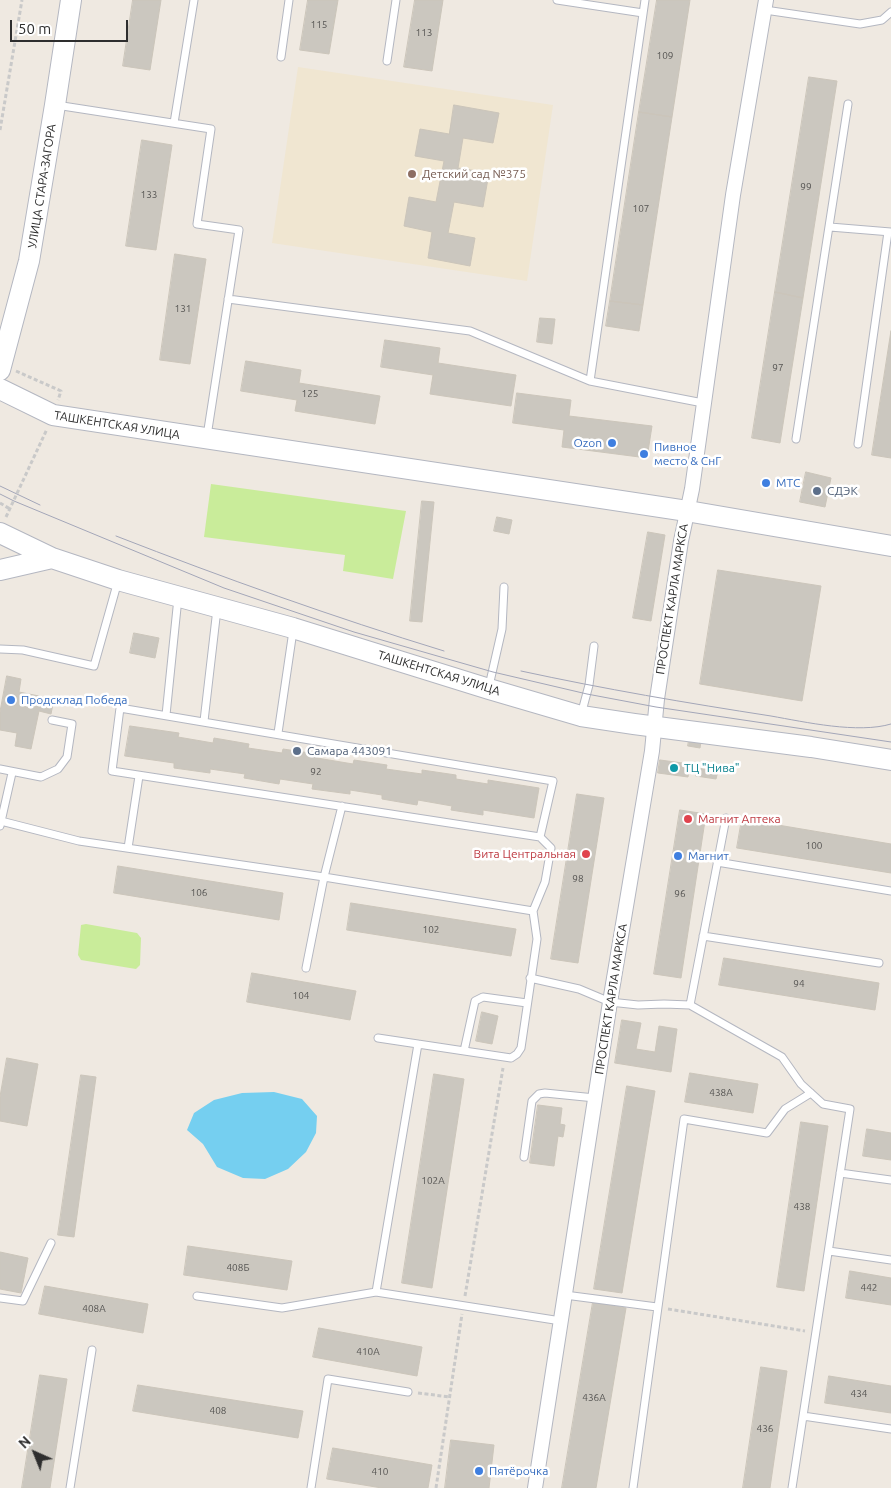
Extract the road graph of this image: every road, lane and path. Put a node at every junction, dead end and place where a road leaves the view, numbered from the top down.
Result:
1 (22, 0) edge
2 (71, 0) edge
3 (194, 0) edge
4 (289, 0) edge
5 (396, 0) edge
6 (557, 0) edge
7 (645, 0) edge
8 (765, 5) edge
9 (891, 12) edge
10 (643, 13) junction
11 (281, 57) dead end
12 (387, 61) dead end
13 (55, 104) junction
14 (848, 104) dead end
15 (174, 123) junction
16 (0, 130) edge
17 (830, 226) junction
18 (889, 232) edge
19 (228, 299) junction
20 (1, 367) edge
21 (590, 381) junction
22 (0, 389) edge
23 (703, 404) junction
24 (53, 415) junction
25 (206, 439) junction
26 (796, 439) dead end
27 (858, 444) dead end
28 (0, 503) edge
29 (10, 509) junction
30 (687, 511) junction
31 (2, 528) edge
32 (891, 546) edge
33 (52, 558) junction
34 (0, 570) edge
35 (118, 580) junction
36 (504, 587) dead end
37 (178, 596) junction
38 (218, 606) junction
39 (293, 628) junction
40 (594, 646) dead end
41 (0, 649) edge
42 (488, 689) junction
43 (166, 714) junction
44 (581, 716) junction
45 (52, 720) dead end
46 (204, 721) junction
47 (655, 727) junction
48 (278, 733) junction
49 (891, 760) edge
50 (0, 769) edge
51 (12, 773) junction
52 (139, 776) junction
53 (342, 806) junction
54 (726, 818) dead end
55 (0, 824) edge
56 (540, 837) junction
57 (128, 848) junction
58 (718, 862) junction
59 (324, 877) junction
60 (891, 891) edge
61 (533, 911) junction
62 (704, 936) junction
63 (879, 962) dead end
64 (306, 968) dead end
65 (530, 978) junction
66 (610, 1002) junction
67 (526, 1003) junction
68 (690, 1005) junction
69 (378, 1038) dead end
70 (418, 1044) junction
71 (464, 1051) junction
72 (504, 1057) junction
73 (811, 1093) junction
74 (595, 1098) junction
75 (524, 1157) dead end
76 (840, 1173) junction
77 (891, 1180) edge
78 (51, 1243) dead end
79 (828, 1251) junction
80 (891, 1260) edge
81 (376, 1292) junction
82 (565, 1295) junction
83 (197, 1296) dead end
84 (0, 1298) edge
85 (464, 1306) junction
86 (657, 1307) junction
87 (562, 1321) junction
88 (816, 1333) junction
89 (92, 1350) dead end
90 (408, 1392) joint
91 (450, 1398) junction
92 (803, 1416) junction
93 (891, 1430) edge
94 (70, 1488) edge
95 (311, 1488) edge
96 (436, 1488) edge
97 (536, 1488) edge
98 (633, 1488) edge
99 (792, 1488) edge

1 - 16 path
2 - 13 main road, УЛИЦА СТАРА-ЗАГОРА
3 - 15 lane
4 - 11 lane
5 - 12 lane
6 - 10 lane
7 - 10 lane
8 - 9 lane
8 - 23 street, ПРОСПЕКТ КАРЛА МАРКСА
10 - 21 lane
13 - 15 lane
13 - 20 main road, УЛИЦА СТАРА-ЗАГОРА
14 - 17 lane
15 - 19 lane
17 - 18 lane
17 - 26 lane
18 - 27 lane
19 - 21 lane
19 - 25 lane
20 - 24 path
21 - 23 lane
22 - 24 main road, ТАШКЕНТСКАЯ УЛИЦА
23 - 30 street, ПРОСПЕКТ КАРЛА МАРКСА
24 - 25 main road, ТАШКЕНТСКАЯ УЛИЦА
24 - 29 path
25 - 30 main road, ТАШКЕНТСКАЯ УЛИЦА
28 - 29 path
29 - 31 path
30 - 32 main road, ТАШКЕНТСКАЯ УЛИЦА
30 - 47 street, ПРОСПЕКТ КАРЛА МАРКСА
31 - 33 main road, ТАШКЕНТСКАЯ УЛИЦА
33 - 34 main road
33 - 35 main road, ТАШКЕНТСКАЯ УЛИЦА
35 - 37 main road, ТАШКЕНТСКАЯ УЛИЦА
35 - 41 lane
36 - 42 lane
37 - 38 main road, ТАШКЕНТСКАЯ УЛИЦА
37 - 43 lane
38 - 39 main road, ТАШКЕНТСКАЯ УЛИЦА
38 - 46 lane
39 - 42 main road, ТАШКЕНТСКАЯ УЛИЦА
39 - 48 lane
40 - 44 lane
42 - 44 main road, ТАШКЕНТСКАЯ УЛИЦА
43 - 46 lane
43 - 52 lane
44 - 47 main road, ТАШКЕНТСКАЯ УЛИЦА
45 - 51 lane
46 - 48 lane
47 - 49 main road, ТАШКЕНТСКАЯ УЛИЦА
47 - 66 street, ПРОСПЕКТ КАРЛА МАРКСА
48 - 56 lane
50 - 51 lane
51 - 55 lane
52 - 53 lane
52 - 57 lane
53 - 56 lane
53 - 59 lane
54 - 58 lane
55 - 57 lane
56 - 61 lane
57 - 59 lane
58 - 60 lane
58 - 62 lane
59 - 61 lane
59 - 64 lane
61 - 65 lane
62 - 63 lane
62 - 68 lane
65 - 66 lane
65 - 67 lane
66 - 68 lane
66 - 74 street, ПРОСПЕКТ КАРЛА МАРКСА
67 - 71 lane
67 - 72 lane
68 - 73 lane
69 - 70 lane
70 - 71 lane
70 - 81 lane
71 - 72 lane
72 - 85 path
73 - 76 lane
73 - 86 lane
74 - 75 lane
74 - 82 street, ПРОСПЕКТ КАРЛА МАРКСА
76 - 77 lane
76 - 79 lane
78 - 84 lane
79 - 80 lane
79 - 88 lane
81 - 83 lane
81 - 85 lane
82 - 86 lane
82 - 87 street, ПРОСПЕКТ КАРЛА МАРКСА
85 - 87 lane
85 - 91 path
86 - 88 path
86 - 98 lane
87 - 97 street, ПРОСПЕКТ КАРЛА МАРКСА
88 - 92 lane
89 - 94 lane
90 - 91 path
90 - 95 lane
91 - 96 path
92 - 93 lane
92 - 99 lane

